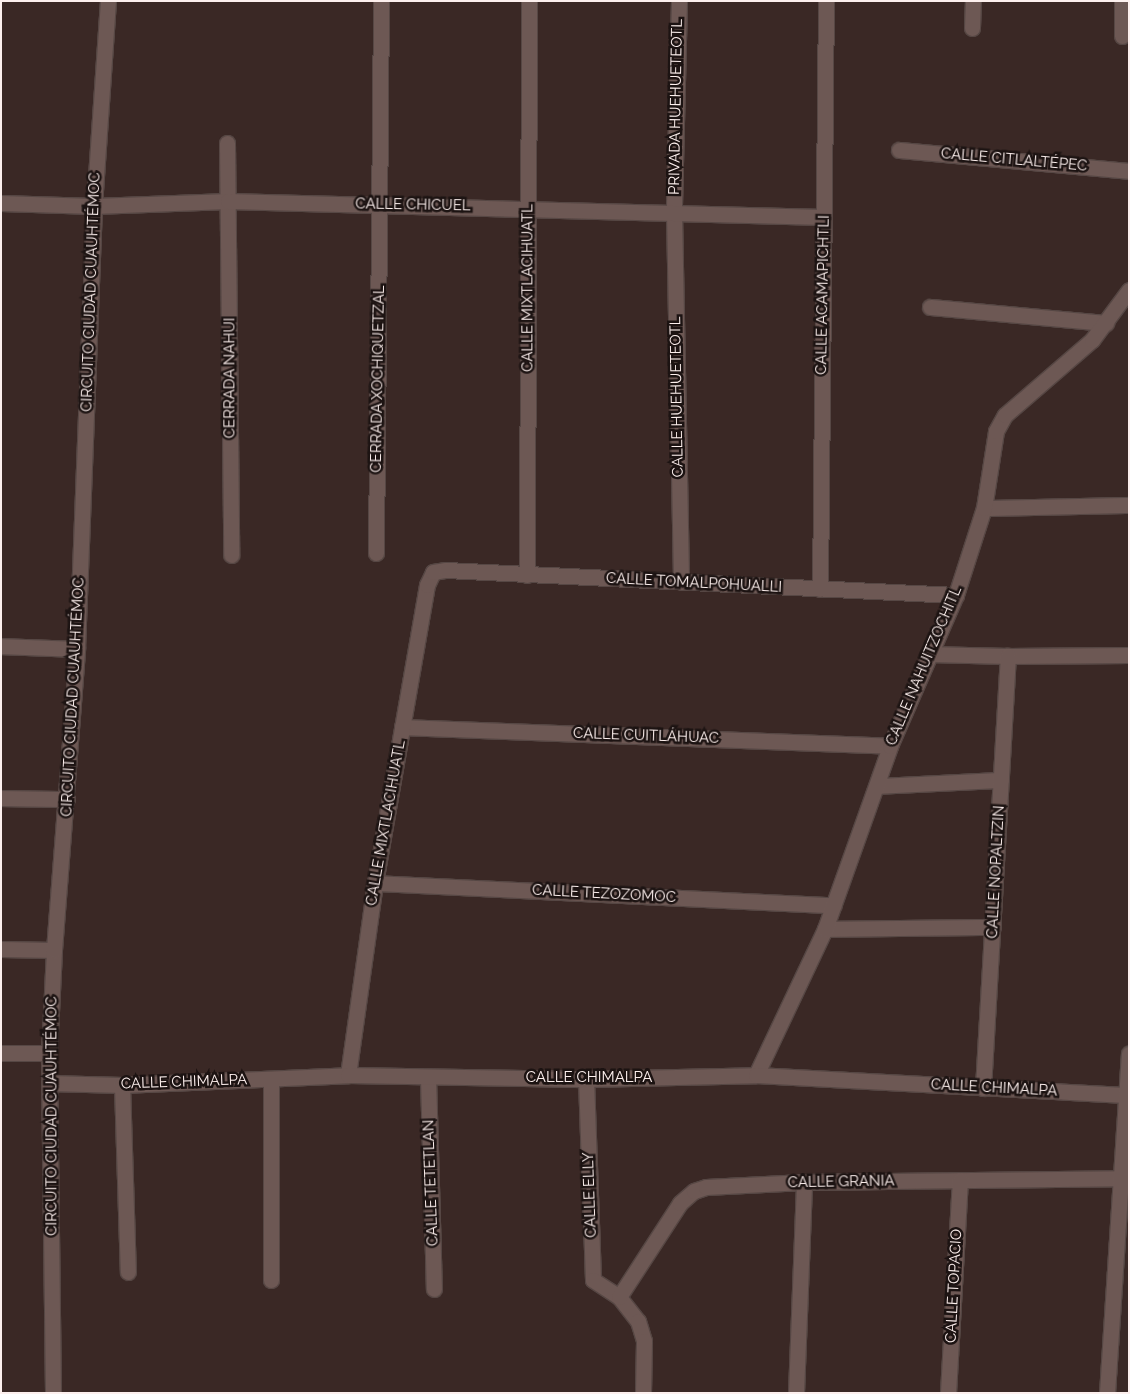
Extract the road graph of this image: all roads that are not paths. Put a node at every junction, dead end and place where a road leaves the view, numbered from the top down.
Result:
1 (108, 1) edge
2 (381, 1) edge
3 (529, 1) edge
4 (679, 1) edge
5 (826, 1) edge
6 (973, 1) edge
7 (1122, 1) edge
8 (972, 28) dead end
9 (1122, 36) dead end
10 (227, 143) dead end
11 (898, 150) dead end
12 (1129, 171) edge
13 (228, 201) junction
14 (1, 203) edge
15 (380, 204) junction
16 (94, 206) junction
17 (528, 208) junction
18 (674, 213) junction
19 (824, 217) junction
20 (1129, 290) edge
21 (930, 307) dead end
22 (1106, 323) junction
23 (1129, 505) edge
24 (984, 508) junction
25 (376, 553) dead end
26 (231, 555) dead end
27 (433, 572) joint
28 (527, 574) junction
29 (680, 582) junction
30 (820, 589) junction
31 (956, 595) junction
32 (1, 646) edge
33 (78, 649) junction
34 (929, 654) junction
35 (1129, 655) edge
36 (1008, 656) junction
37 (402, 727) junction
38 (890, 746) junction
39 (1001, 780) junction
40 (877, 786) junction
41 (1, 798) edge
42 (67, 799) junction
43 (375, 883) junction
44 (834, 905) junction
45 (993, 927) junction
46 (825, 929) junction
47 (1, 949) edge
48 (54, 950) junction
49 (1, 1053) edge
50 (49, 1054) junction
51 (1129, 1054) edge
52 (348, 1075) junction
53 (756, 1075) junction
54 (428, 1077) junction
55 (271, 1079) junction
56 (586, 1079) junction
57 (49, 1083) junction
58 (122, 1084) junction
59 (983, 1088) junction
60 (1127, 1095) edge
61 (1120, 1178) junction
62 (960, 1180) junction
63 (804, 1182) junction
64 (128, 1272) dead end
65 (270, 1280) dead end
66 (434, 1290) dead end
67 (619, 1297) junction
68 (53, 1393) edge
69 (643, 1393) edge
70 (796, 1393) edge
71 (948, 1393) edge
72 (1107, 1393) edge

1 - 16 street, CIRCUITO CIUDAD CUAUHTÉMOC
2 - 15 street, CERRADA XOCHIQUETZAL
3 - 17 street, CALLE MIXTLACIHUATL
4 - 18 street, PRIVADA HUEHUETEOTL
5 - 19 street, CALLE ACAMAPICHTLI
6 - 8 street
7 - 9 street
10 - 13 street, CERRADA NAHUI
11 - 12 street, CALLE CITLALTÉPEC
13 - 15 street, CALLE CHICUEL
13 - 16 street, CALLE CHICUEL
13 - 26 street, CERRADA NAHUI
14 - 16 street, CALLE CHICUEL
15 - 17 street, CALLE CHICUEL
15 - 25 street, CERRADA XOCHIQUETZAL
16 - 33 street, CIRCUITO CIUDAD CUAUHTÉMOC
17 - 18 street, CALLE CHICUEL
17 - 28 street, CALLE MIXTLACIHUATL
18 - 19 street, CALLE CHICUEL
18 - 29 street, CALLE HUEHUETEOTL
19 - 30 street, CALLE ACAMAPICHTLI
20 - 22 street, CALLE NAHUITZOCHITL
21 - 22 street
22 - 24 street, CALLE NAHUITZOCHITL
23 - 24 street
24 - 31 street, CALLE NAHUITZOCHITL
27 - 28 street, CALLE TOMALPOHUALLI
27 - 37 street, CALLE MIXTLACIHUATL
28 - 29 street, CALLE TOMALPOHUALLI
29 - 30 street, CALLE TOMALPOHUALLI
30 - 31 street, CALLE TOMALPOHUALLI
31 - 34 street, CALLE NAHUITZOCHITL
32 - 33 street
33 - 42 street, CIRCUITO CIUDAD CUAUHTÉMOC
34 - 36 street
34 - 38 street, CALLE NAHUITZOCHITL
35 - 36 street
36 - 39 street, CALLE NOPALTZIN
37 - 38 street, CALLE CUITLÁHUAC
37 - 43 street, CALLE MIXTLACIHUATL
38 - 40 street, CALLE NAHUITZOCHITL
39 - 40 street
39 - 45 street, CALLE NOPALTZIN
40 - 44 street, CALLE NAHUITZOCHITL
41 - 42 street
42 - 48 street, CIRCUITO CIUDAD CUAUHTÉMOC
43 - 44 street, CALLE TEZOZOMOC
43 - 52 street, CALLE MIXTLACIHUATL
44 - 46 street, CALLE NAHUITZOCHITL
45 - 46 street
45 - 59 street, CALLE NOPALTZIN
46 - 53 street, CALLE NAHUITZOCHITL
47 - 48 street
48 - 50 street, CIRCUITO CIUDAD CUAUHTÉMOC
49 - 50 street
50 - 57 street, CIRCUITO CIUDAD CUAUHTÉMOC
51 - 60 street
52 - 54 street, CALLE CHIMALPA
52 - 55 street, CALLE CHIMALPA
53 - 56 street, CALLE CHIMALPA
53 - 59 street, CALLE CHIMALPA
54 - 56 street, CALLE CHIMALPA
54 - 66 street, CALLE TETETLAN
55 - 58 street, CALLE CHIMALPA
55 - 65 street
56 - 67 street, CALLE ELLY
57 - 58 street, CALLE CHIMALPA
57 - 68 street, CIRCUITO CIUDAD CUAUHTÉMOC
58 - 64 street
59 - 60 street, CALLE CHIMALPA
60 - 61 street
61 - 62 street, CALLE GRANIA
61 - 72 street
62 - 63 street, CALLE GRANIA
62 - 71 street, CALLE TOPACIO
63 - 67 street, CALLE GRANIA
63 - 70 street
67 - 69 street

